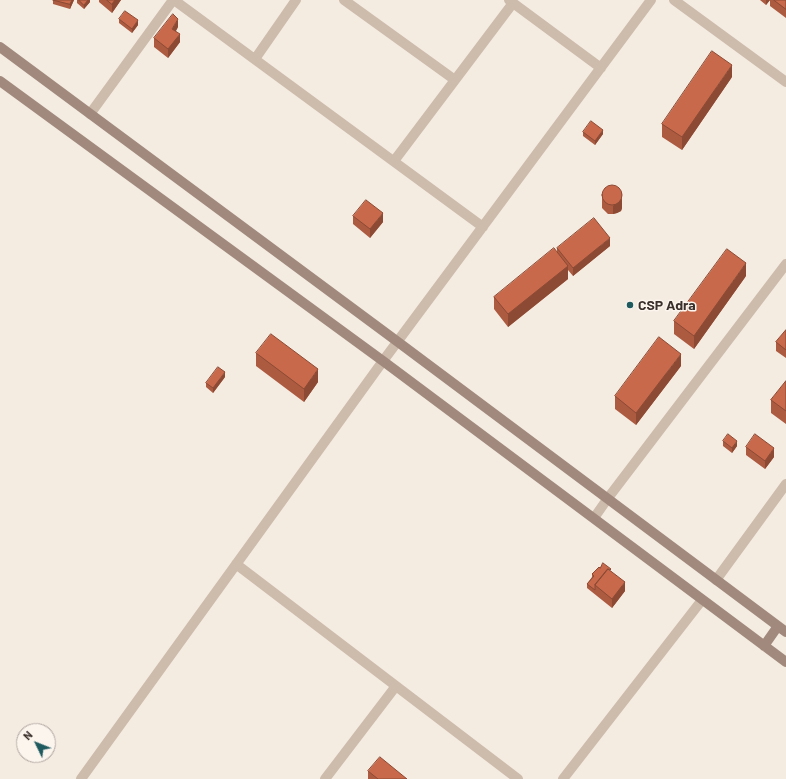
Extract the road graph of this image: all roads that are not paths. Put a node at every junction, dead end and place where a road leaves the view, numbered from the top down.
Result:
1 (174, 0) edge
2 (296, 0) edge
3 (344, 0) edge
4 (651, 0) edge
5 (674, 0) edge
6 (511, 2) edge
7 (0, 47) edge
8 (254, 59) junction
9 (601, 68) junction
10 (455, 80) junction
11 (0, 81) edge
12 (786, 82) edge
13 (90, 114) junction
14 (394, 162) junction
15 (483, 227) junction
16 (786, 264) edge
17 (398, 342) junction
18 (383, 362) junction
19 (786, 484) edge
20 (608, 498) junction
21 (594, 518) junction
22 (236, 564) junction
23 (716, 580) junction
24 (702, 600) junction
25 (778, 626) junction
26 (786, 632) edge
27 (764, 646) junction
28 (786, 662) edge
29 (396, 686) junction
30 (81, 779) edge
31 (325, 779) edge
32 (518, 779) edge
33 (562, 779) edge

1 - 8 street
1 - 13 street
2 - 8 street
3 - 10 street
4 - 9 street
5 - 12 street
6 - 9 street
6 - 10 street
7 - 13 main road
8 - 14 street
9 - 15 street
10 - 14 street
11 - 18 main road
13 - 17 main road
14 - 15 street
15 - 17 street
16 - 20 street
17 - 18 street
17 - 20 main road
18 - 21 main road
18 - 22 street
19 - 23 street
20 - 21 street
20 - 23 main road
21 - 24 main road
22 - 29 street
22 - 30 street
23 - 25 main road
24 - 27 main road
24 - 33 street
25 - 26 main road
25 - 27 main road
27 - 28 main road
29 - 31 street
29 - 32 street

